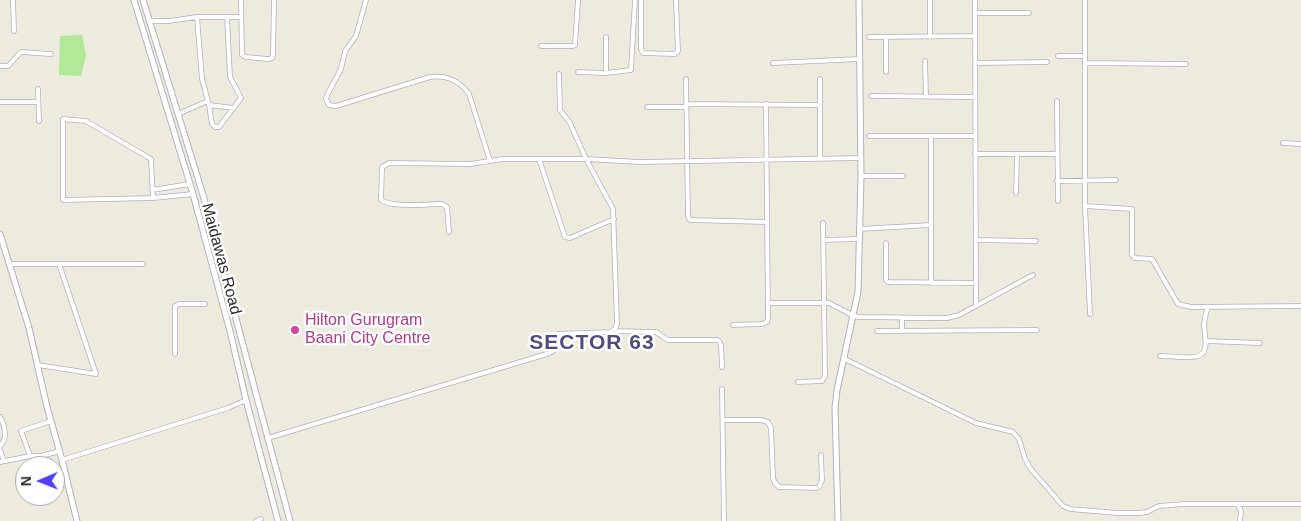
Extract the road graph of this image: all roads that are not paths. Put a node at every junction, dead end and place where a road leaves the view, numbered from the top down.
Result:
1 (13, 0) edge
2 (134, 0) edge
3 (144, 0) edge
4 (241, 0) edge
5 (274, 0) edge
6 (366, 0) edge
7 (578, 0) edge
8 (635, 0) edge
9 (641, 0) edge
10 (676, 0) edge
11 (859, 0) edge
12 (930, 0) edge
13 (976, 0) edge
14 (1085, 0) edge
15 (976, 13) junction
16 (1029, 13) dead end
17 (197, 17) junction
18 (227, 17) junction
19 (241, 17) junction
20 (150, 21) junction
21 (14, 31) dead end
22 (930, 36) junction
23 (976, 36) junction
24 (606, 37) dead end
25 (869, 37) dead end
26 (886, 37) junction
27 (541, 46) dead end
28 (51, 54) dead end
29 (1058, 56) dead end
30 (1085, 56) junction
31 (859, 59) junction
32 (925, 62) dead end
33 (1047, 62) dead end
34 (774, 63) dead end
35 (975, 63) junction
36 (1086, 63) junction
37 (1186, 64) dead end
38 (0, 66) edge
39 (578, 72) dead end
40 (886, 72) dead end
41 (606, 73) junction
42 (559, 74) dead end
43 (686, 79) dead end
44 (820, 79) dead end
45 (38, 89) dead end
46 (871, 96) dead end
47 (926, 96) junction
48 (975, 97) junction
49 (0, 102) edge
50 (38, 102) junction
51 (1057, 102) dead end
52 (208, 103) junction
53 (766, 104) junction
54 (686, 105) junction
55 (820, 105) junction
56 (647, 107) dead end
57 (234, 108) junction
58 (178, 114) junction
59 (39, 121) dead end
60 (870, 136) dead end
61 (930, 136) junction
62 (975, 136) junction
63 (1283, 143) dead end
64 (1301, 144) edge
65 (976, 154) junction
66 (1017, 154) junction
67 (1057, 154) junction
68 (820, 158) junction
69 (861, 158) junction
70 (539, 159) junction
71 (586, 159) junction
72 (767, 160) junction
73 (490, 161) junction
74 (686, 162) junction
75 (861, 176) junction
76 (903, 176) dead end
77 (1116, 180) dead end
78 (1057, 181) junction
79 (1086, 181) junction
80 (190, 184) junction
81 (152, 190) junction
82 (1016, 193) dead end
83 (193, 194) junction
84 (153, 198) junction
85 (1058, 201) dead end
86 (1085, 206) junction
87 (614, 219) junction
88 (766, 222) junction
89 (823, 223) dead end
90 (931, 225) junction
91 (859, 229) junction
92 (449, 232) dead end
93 (0, 234) edge
94 (859, 239) junction
95 (824, 240) junction
96 (976, 240) junction
97 (1036, 241) dead end
98 (886, 244) dead end
99 (9, 264) junction
100 (59, 264) junction
101 (143, 264) dead end
102 (1034, 275) dead end
103 (931, 283) junction
104 (976, 283) junction
105 (768, 303) junction
106 (825, 303) junction
107 (205, 304) dead end
108 (976, 305) junction
109 (1208, 306) junction
110 (1301, 306) edge
111 (1090, 314) dead end
112 (854, 316) junction
113 (902, 318) junction
114 (732, 325) dead end
115 (239, 328) junction
116 (1037, 330) dead end
117 (230, 331) junction
118 (612, 331) junction
119 (877, 331) dead end
120 (902, 331) junction
121 (1207, 341) junction
122 (1260, 343) dead end
123 (174, 354) dead end
124 (1160, 356) dead end
125 (845, 359) junction
126 (38, 365) junction
127 (722, 366) dead end
128 (798, 382) dead end
129 (722, 389) dead end
130 (246, 400) junction
131 (0, 417) edge
132 (722, 420) junction
133 (51, 421) junction
134 (268, 438) junction
135 (0, 446) edge
136 (0, 450) edge
137 (60, 451) junction
138 (821, 455) dead end
139 (30, 456) edge
140 (41, 456) edge
141 (61, 456) edge
142 (15, 459) edge
143 (65, 459) edge
144 (2, 462) edge
145 (65, 472) edge
146 (1301, 504) edge
147 (1238, 505) junction
148 (77, 521) edge
149 (278, 521) edge
150 (290, 521) edge
151 (724, 521) edge
152 (838, 521) edge
153 (1240, 521) edge

1 - 21 street
2 - 80 street, Maidawas Road
3 - 20 street, Maidawas Road
4 - 19 street
5 - 19 street
6 - 73 street
7 - 27 street
8 - 41 street
9 - 10 street
11 - 31 street
12 - 22 street
13 - 15 street
14 - 30 street
15 - 16 street
15 - 23 street
17 - 18 street
17 - 20 street
17 - 52 street
18 - 19 street
18 - 57 street
20 - 58 street, Maidawas Road
22 - 23 street
22 - 26 street
23 - 35 street
24 - 41 street
25 - 26 street
26 - 40 street
28 - 38 street
29 - 30 street
30 - 36 street
31 - 34 street
31 - 69 street
32 - 47 street
33 - 35 street
35 - 48 street
36 - 37 street
36 - 79 street
39 - 41 street
42 - 71 street
43 - 54 street
44 - 55 street
45 - 50 street
46 - 47 street
47 - 48 street
48 - 62 street
49 - 50 street
50 - 59 street
51 - 67 street
52 - 57 street
52 - 57 street
52 - 58 street
53 - 54 street
53 - 55 street
53 - 72 street
54 - 56 street
54 - 74 street
55 - 68 street
58 - 115 street, Maidawas Road
60 - 61 street
61 - 62 street
61 - 90 street
62 - 65 street
63 - 64 street
65 - 66 street
65 - 96 street
66 - 67 street
66 - 82 street
67 - 78 street
68 - 69 street
68 - 72 street
69 - 75 street
70 - 71 street
70 - 73 street
70 - 87 street
71 - 74 street
71 - 87 street
72 - 74 street
72 - 88 street
73 - 92 street
74 - 88 street
75 - 76 street
75 - 91 street
77 - 79 street
78 - 79 street
78 - 85 street
79 - 86 street
80 - 81 street
80 - 83 street, Maidawas Road
81 - 84 street
81 - 84 street
83 - 84 street
83 - 117 street, Maidawas Road
86 - 109 street
86 - 111 street
87 - 118 street
88 - 105 street
89 - 95 street
90 - 91 street
90 - 103 street
91 - 94 street
93 - 99 street
94 - 95 street
94 - 112 street
95 - 106 street
96 - 97 street
96 - 104 street
98 - 103 street
99 - 100 street
99 - 126 street
100 - 101 street
100 - 126 street
102 - 108 street
103 - 104 street
104 - 108 street
105 - 106 street
105 - 114 street
106 - 112 street
106 - 128 street
107 - 123 street
108 - 113 street
109 - 110 street
109 - 121 street
112 - 113 street
112 - 125 street
113 - 120 street
115 - 117 street
115 - 134 street, Maidawas Road
116 - 120 street
117 - 130 street, Maidawas Road
118 - 127 street
118 - 134 street
119 - 120 street
121 - 122 street
121 - 124 street
125 - 147 street
125 - 152 street
126 - 133 street
129 - 132 street
130 - 143 street
130 - 149 street, Maidawas Road
131 - 135 street
132 - 138 street
132 - 151 street
133 - 137 street
133 - 139 street
134 - 150 street, Maidawas Road
136 - 144 street
137 - 140 street
137 - 141 street
142 - 144 street
145 - 148 street
146 - 147 street
147 - 153 street

